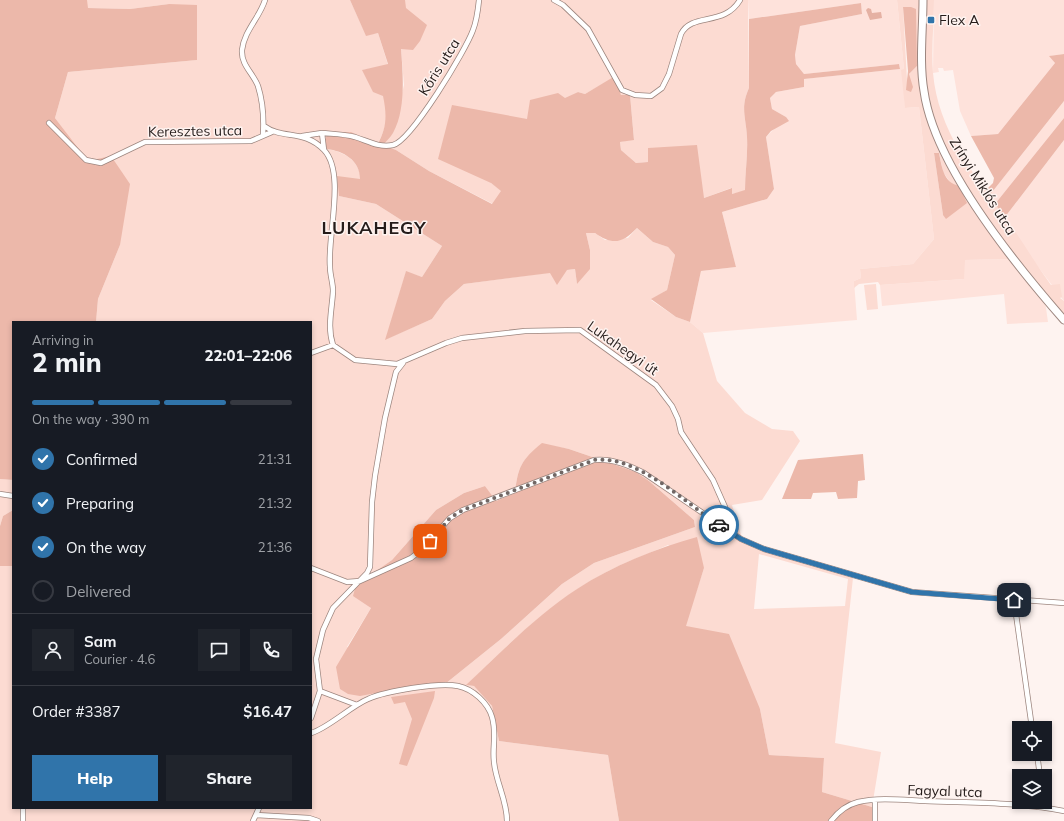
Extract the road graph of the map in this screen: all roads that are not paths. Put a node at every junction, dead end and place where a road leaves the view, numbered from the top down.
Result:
1 (265, 0) edge
2 (479, 0) edge
3 (554, 0) edge
4 (740, 0) edge
5 (923, 0) edge
6 (50, 123) dead end
7 (264, 126) junction
8 (272, 132) junction
9 (322, 134) junction
10 (264, 135) junction
11 (302, 136) junction
12 (324, 150) junction
13 (1064, 320) edge
14 (333, 345) junction
15 (312, 353) edge
16 (403, 363) junction
17 (390, 364) junction
18 (396, 372) junction
19 (0, 494) edge
20 (12, 496) edge
21 (732, 533) junction
22 (312, 568) edge
23 (360, 580) junction
24 (1014, 600) junction
25 (1064, 603) edge
26 (320, 691) junction
27 (357, 705) junction
28 (312, 715) edge
29 (1031, 721) edge
30 (312, 732) edge
31 (875, 800) junction
32 (1012, 804) edge
33 (1052, 808) edge
34 (23, 809) edge
35 (259, 809) edge
36 (1064, 811) edge
37 (256, 815) junction
38 (22, 821) edge
39 (253, 821) edge
40 (318, 821) edge
41 (507, 821) edge
42 (831, 821) edge
43 (875, 821) edge

1 - 7 street
2 - 9 street, Kőris utca
3 - 4 street
5 - 13 main road, Zrínyi Miklós utca
6 - 10 street, Keresztes utca
7 - 8 street, Keresztes utca
7 - 10 street
8 - 10 street, Keresztes utca
8 - 11 street, Keresztes utca
9 - 11 street
9 - 12 street
11 - 12 street, Keresztes utca
12 - 14 street
14 - 15 street
14 - 17 street
16 - 17 street, Lukahegyi út
16 - 18 street
16 - 21 street, Lukahegyi út
17 - 18 street
18 - 23 street
19 - 20 street
21 - 23 street
21 - 24 street
22 - 23 street
23 - 26 street
24 - 25 street
24 - 29 street
26 - 27 street
26 - 28 street
27 - 30 street
27 - 41 street
31 - 32 street, Fagyal utca
31 - 42 street, Fagyal utca
31 - 43 street
33 - 36 street, Fagyal utca
34 - 38 street
35 - 37 street
37 - 39 street
37 - 40 street

